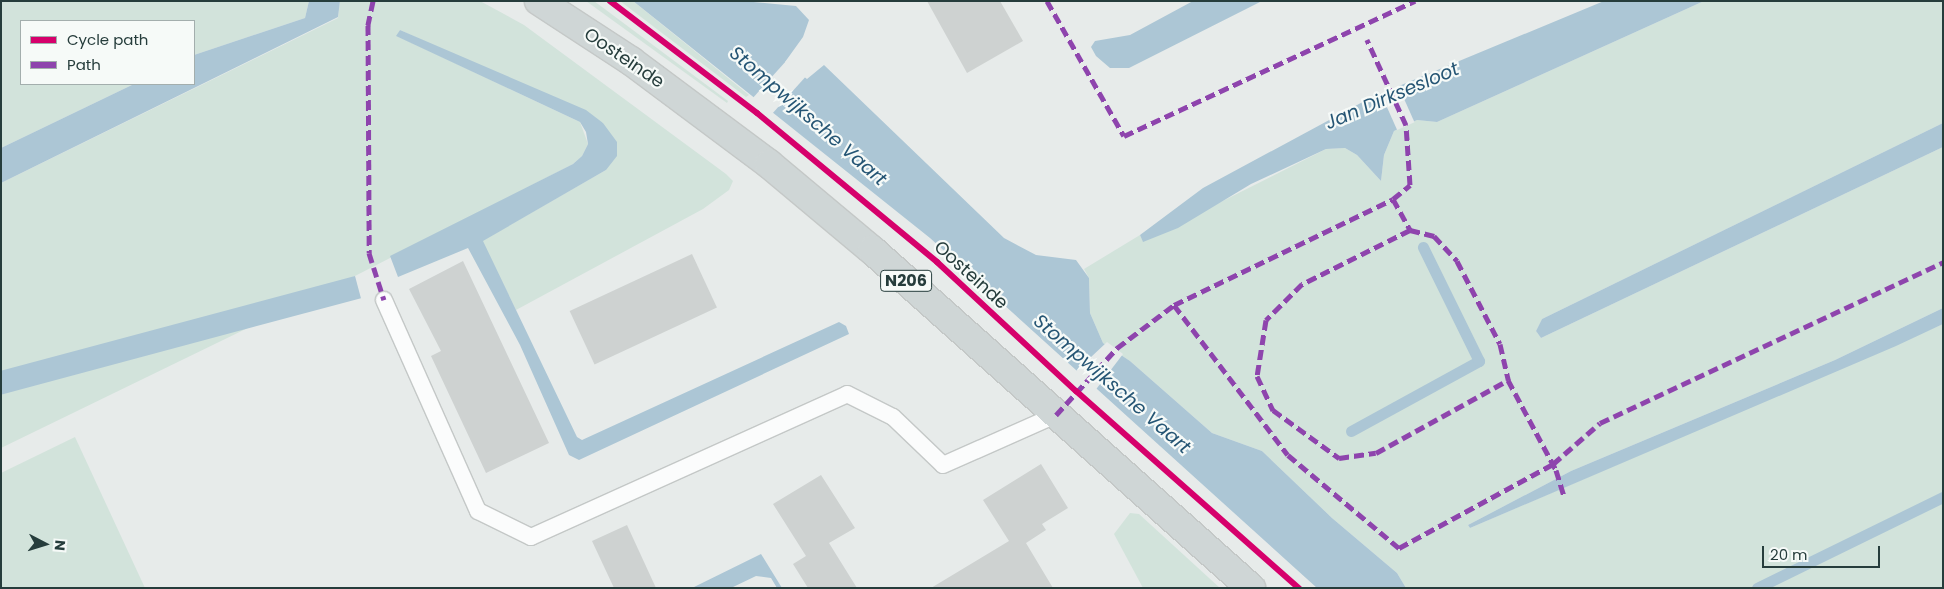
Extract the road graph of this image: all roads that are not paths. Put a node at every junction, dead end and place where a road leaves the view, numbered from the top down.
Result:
1 (540, 1) edge
2 (384, 300) dead end
3 (1056, 415) junction
4 (1251, 588) edge

1 - 3 main road, Oosteinde / N206
2 - 3 lane
3 - 4 main road, Oosteinde / N206

